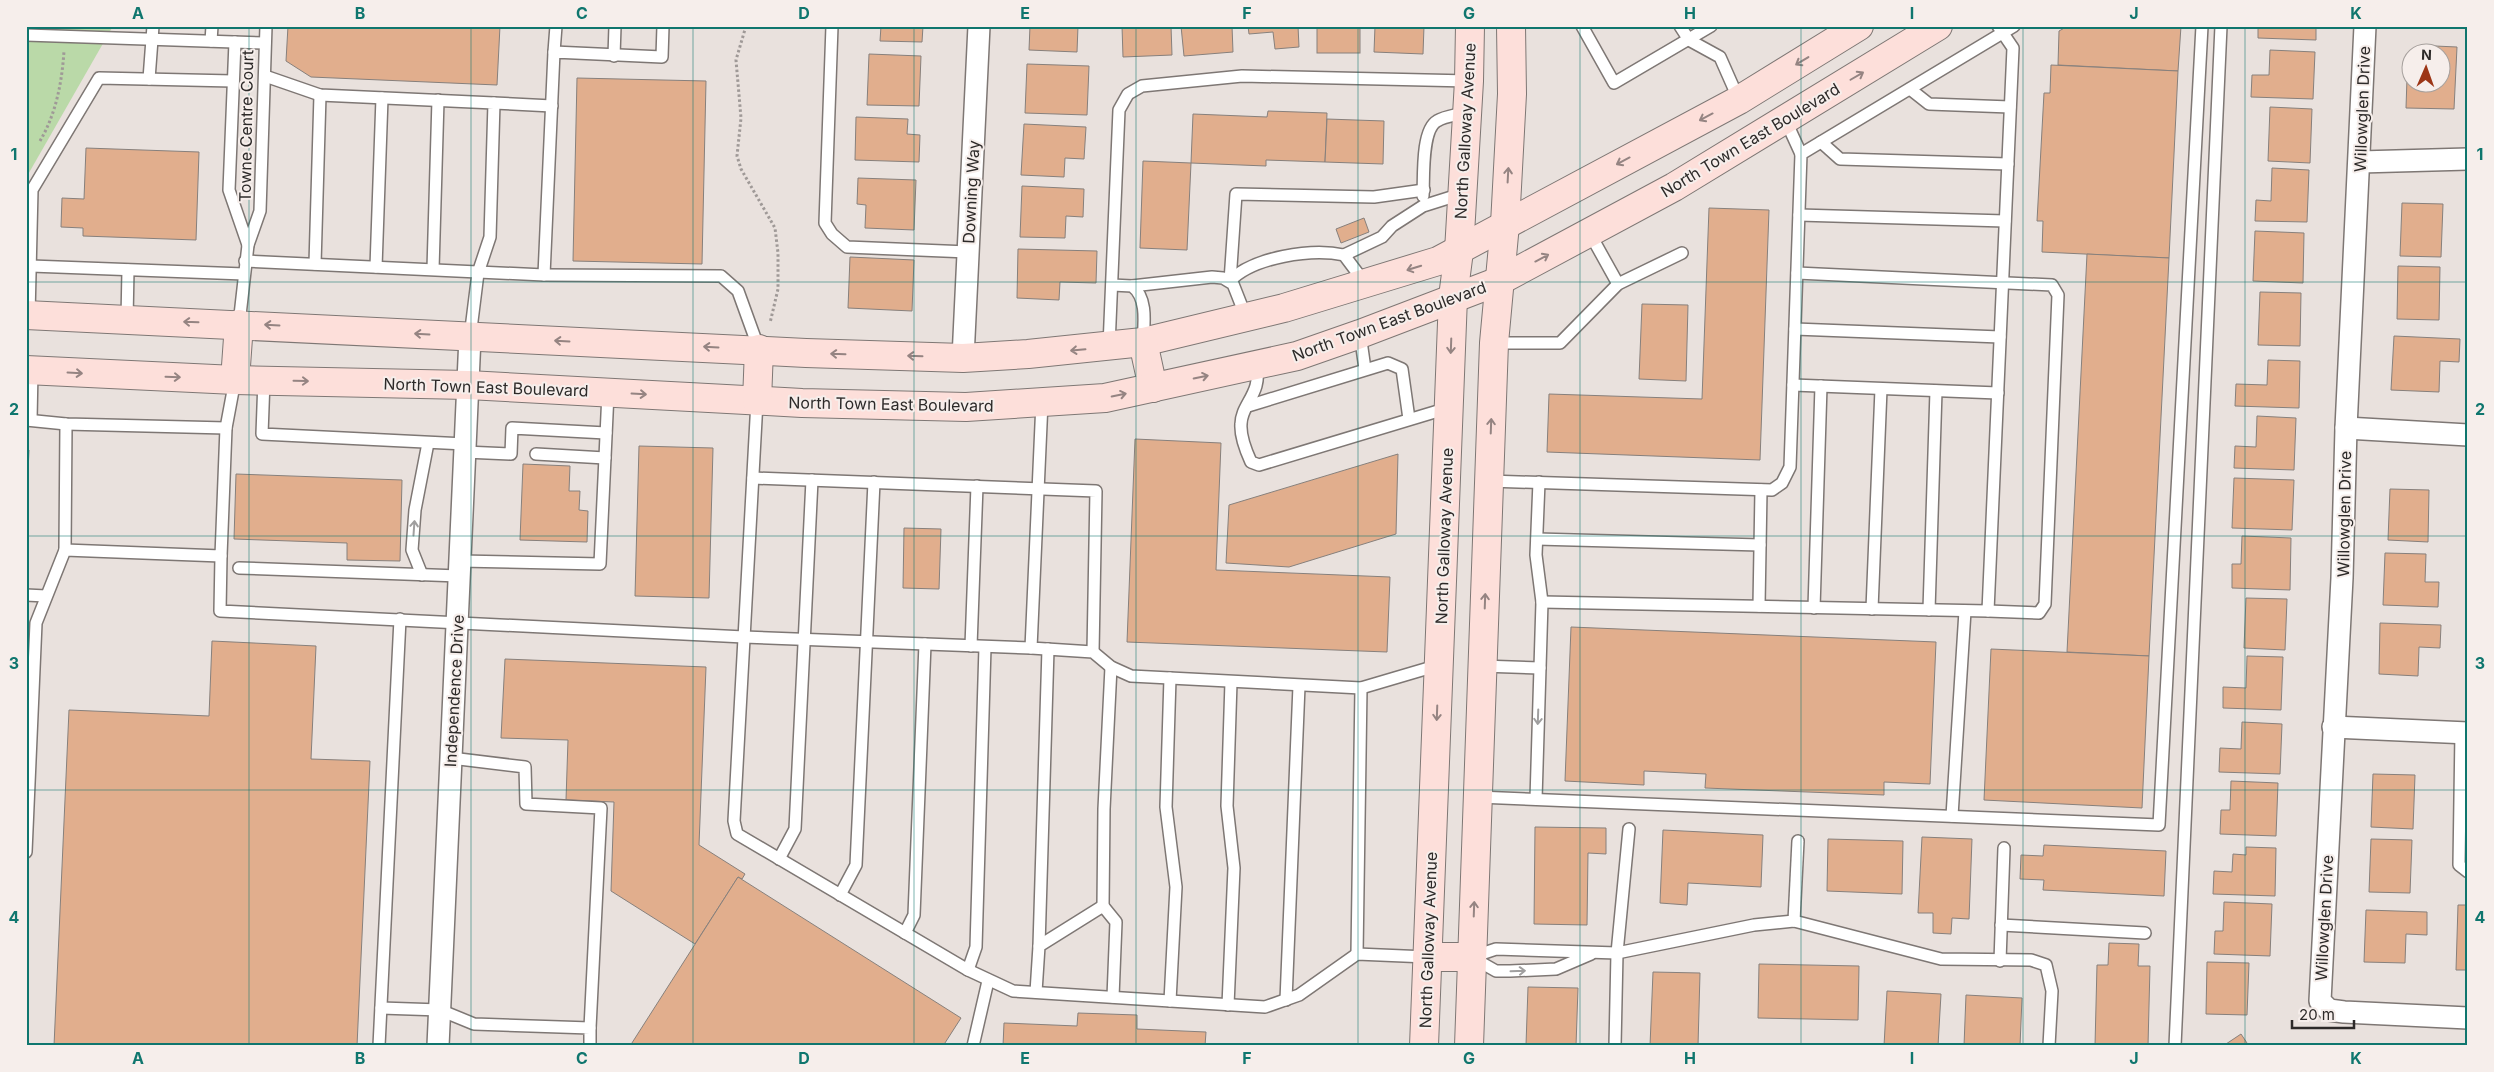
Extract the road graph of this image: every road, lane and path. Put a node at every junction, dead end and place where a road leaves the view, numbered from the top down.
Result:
1 (152, 26) edge
2 (212, 26) edge
3 (266, 26) edge
4 (556, 26) edge
5 (615, 26) edge
6 (663, 26) edge
7 (746, 26) edge
8 (832, 26) edge
9 (979, 26) edge
10 (1470, 26) edge
11 (1511, 26) edge
12 (1582, 26) edge
13 (1680, 26) edge
14 (1711, 26) edge
15 (1859, 26) edge
16 (1938, 26) edge
17 (2014, 26) edge
18 (2202, 26) edge
19 (2221, 26) edge
20 (2365, 26) edge
21 (2000, 30) edge
22 (26, 35) edge
23 (65, 37) junction
24 (151, 40) junction
25 (1689, 40) junction
26 (211, 41) junction
27 (235, 42) junction
28 (265, 43) junction
29 (554, 52) junction
30 (614, 56) junction
31 (265, 76) junction
32 (149, 79) junction
33 (233, 81) junction
34 (1469, 81) junction
35 (1764, 84) junction
36 (1910, 88) junction
37 (320, 95) junction
38 (382, 98) junction
39 (438, 100) junction
40 (1739, 100) junction
41 (494, 103) junction
42 (552, 106) junction
43 (2010, 107) junction
44 (1467, 112) junction
45 (1785, 119) junction
46 (1821, 142) junction
47 (39, 143) dead end
48 (1801, 154) junction
49 (2468, 159) edge
50 (2360, 162) junction
51 (2008, 164) junction
52 (1424, 190) junction
53 (1461, 194) junction
54 (1423, 206) junction
55 (1799, 214) junction
56 (2005, 221) junction
57 (1505, 224) junction
58 (1589, 232) junction
59 (248, 245) junction
60 (1459, 251) junction
61 (968, 252) junction
62 (1682, 253) dead end
63 (1344, 255) junction
64 (245, 261) junction
65 (315, 264) junction
66 (30, 266) junction
67 (376, 267) junction
68 (128, 270) junction
69 (433, 270) junction
70 (478, 273) junction
71 (1797, 273) junction
72 (244, 274) junction
73 (544, 275) junction
74 (1230, 281) junction
75 (1499, 281) junction
76 (2002, 283) junction
77 (1366, 284) junction
78 (1618, 284) junction
79 (1112, 285) junction
80 (1132, 286) junction
81 (1453, 297) junction
82 (28, 315) edge
83 (1246, 318) junction
84 (127, 319) junction
85 (770, 322) dead end
86 (239, 324) junction
87 (1795, 329) junction
88 (1360, 334) junction
89 (470, 337) junction
90 (2000, 337) junction
91 (1143, 342) junction
92 (1494, 343) junction
93 (1109, 346) junction
94 (759, 350) junction
95 (963, 358) junction
96 (1256, 365) junction
97 (1364, 368) junction
98 (29, 371) edge
99 (235, 380) junction
100 (264, 380) junction
101 (468, 385) junction
102 (1793, 385) junction
103 (1821, 386) junction
104 (1153, 388) junction
105 (1881, 389) junction
106 (1936, 391) junction
107 (608, 392) junction
108 (1998, 394) junction
109 (757, 401) junction
110 (1042, 402) junction
111 (1248, 406) junction
112 (1449, 408) junction
113 (29, 420) edge
114 (1409, 420) junction
115 (66, 424) junction
116 (226, 428) junction
117 (2346, 428) junction
118 (606, 433) junction
119 (2468, 435) edge
120 (428, 443) junction
121 (465, 448) junction
122 (536, 454) dead end
123 (605, 458) junction
124 (753, 478) junction
125 (812, 480) junction
126 (1489, 481) junction
127 (874, 482) junction
128 (1539, 482) junction
129 (977, 486) junction
130 (1038, 488) junction
131 (1761, 490) junction
132 (1537, 539) junction
133 (1760, 545) junction
134 (65, 550) junction
135 (221, 556) junction
136 (239, 568) dead end
137 (460, 569) junction
138 (422, 575) junction
139 (26, 595) edge
140 (46, 596) junction
141 (1542, 602) junction
142 (1759, 606) junction
143 (1814, 608) junction
144 (1872, 609) junction
145 (1929, 610) junction
146 (1965, 611) junction
147 (1988, 611) junction
148 (400, 619) junction
149 (457, 622) junction
150 (744, 637) junction
151 (804, 640) junction
152 (867, 642) junction
153 (925, 644) junction
154 (971, 646) junction
155 (986, 647) junction
156 (1031, 648) junction
157 (1048, 649) junction
158 (1093, 652) junction
159 (30, 658) edge
160 (1439, 665) junction
161 (1482, 666) junction
162 (1111, 667) junction
163 (1540, 668) junction
164 (1170, 678) junction
165 (1231, 682) junction
166 (1299, 686) junction
167 (1361, 688) junction
168 (29, 718) edge
169 (2333, 727) junction
170 (2464, 733) edge
171 (451, 758) junction
172 (28, 779) edge
173 (1478, 797) junction
174 (1536, 799) junction
175 (1952, 816) junction
176 (1628, 829) dead end
177 (1798, 841) dead end
178 (26, 845) edge
179 (2004, 848) dead end
180 (26, 852) edge
181 (779, 859) junction
182 (2468, 872) edge
183 (840, 895) junction
184 (1103, 906) junction
185 (1794, 921) junction
186 (2001, 925) junction
187 (905, 933) junction
188 (2145, 933) dead end
189 (1039, 946) junction
190 (1595, 953) junction
191 (1617, 953) junction
192 (1356, 954) junction
193 (1427, 957) junction
194 (1472, 958) junction
195 (2000, 961) junction
196 (968, 970) junction
197 (988, 981) junction
198 (1036, 992) junction
199 (1113, 997) junction
200 (1286, 1000) junction
201 (1170, 1001) junction
202 (1228, 1005) junction
203 (381, 1008) junction
204 (440, 1010) junction
205 (2468, 1018) edge
206 (590, 1028) junction
207 (379, 1046) edge
208 (438, 1046) edge
209 (590, 1046) edge
210 (973, 1046) edge
211 (1424, 1046) edge
212 (1469, 1046) edge
213 (1615, 1046) edge
214 (2049, 1046) edge
215 (2175, 1046) edge

1 - 24 lane
2 - 26 lane
3 - 28 lane
4 - 29 lane
5 - 30 lane
6 - 30 lane
7 - 85 path
8 - 61 lane
9 - 61 street, Downing Way
10 - 34 main road, North Galloway Avenue
57 -> 11 main road
12 - 25 lane
13 - 25 lane
14 - 25 lane
15 -> 35 main road
45 -> 16 main road, North Town East Boulevard
17 - 21 lane
18 - 175 lane
19 - 215 lane
20 - 50 street, Willowglen Drive
21 - 36 lane
21 - 43 lane
22 - 23 lane, Towne Centre Court
23 - 24 lane, Towne Centre Court
23 - 47 path
24 - 26 lane, Towne Centre Court
24 - 32 lane
25 - 40 lane
26 - 27 lane, Towne Centre Court
27 - 28 lane, Towne Centre Court
27 - 33 lane
28 - 31 lane, Towne Centre Court
29 - 30 lane
29 - 42 lane
31 - 37 lane
31 - 59 lane, Towne Centre Court
32 - 33 lane
32 - 66 lane
33 - 59 lane
34 - 44 main road, North Galloway Avenue
34 - 79 lane
35 - 40 main road
35 - 45 main road
36 - 43 lane
36 - 46 lane
37 - 38 lane
37 - 65 lane
38 - 39 lane
38 - 67 lane
39 - 41 lane
39 - 69 lane
40 -> 57 main road
41 - 42 lane
41 - 70 lane
42 - 73 lane
43 - 51 lane
44 - 52 lane
44 - 53 main road, North Galloway Avenue
45 - 48 lane
45 - 58 main road, North Town East Boulevard
46 - 48 lane
46 - 51 lane
48 - 55 lane
49 - 50 street
50 - 117 street, Willowglen Drive
51 - 56 lane
52 - 54 lane
52 - 74 lane
53 - 54 lane
53 - 60 main road, North Galloway Avenue
54 - 63 lane
55 - 56 lane
55 - 71 lane
56 - 76 lane
57 - 60 main road
57 - 75 main road
75 -> 58 main road, North Town East Boulevard
58 - 78 lane
59 - 64 lane, Towne Centre Court
60 -> 77 main road
60 - 81 main road, North Galloway Avenue
61 - 95 street, Downing Way
62 - 78 lane
63 - 74 lane
63 - 77 lane
64 - 65 lane
64 - 72 lane, Towne Centre Court
65 - 67 lane
66 - 68 lane
66 - 82 lane
67 - 69 lane
68 - 72 lane
68 - 84 lane
69 - 70 lane
70 - 73 lane
70 - 89 lane
71 - 76 lane
71 - 87 lane
72 - 86 lane, Towne Centre Court
73 - 94 lane
74 - 80 lane
74 - 83 lane
75 - 81 main road, North Town East Boulevard
75 - 92 main road
76 - 90 lane
76 - 147 lane
77 - 83 main road
78 - 92 lane
79 - 80 lane
79 - 93 lane
80 - 91 lane
81 - 88 main road, North Town East Boulevard
81 -> 112 main road, North Galloway Avenue
82 - 84 main road
83 - 91 main road
86 -> 84 main road
89 -> 86 main road
86 - 99 main road
87 - 90 lane
87 - 102 lane
88 - 96 main road, North Town East Boulevard
88 - 97 lane
94 -> 89 main road
89 - 101 street, Independence Drive
90 - 108 lane
91 - 93 main road
91 - 104 main road
126 -> 92 main road
93 -> 95 main road
95 -> 94 main road
94 - 109 main road
104 -> 96 main road, North Town East Boulevard
96 - 111 lane
97 - 111 lane
97 - 114 lane
98 -> 99 main road, North Town East Boulevard
98 - 113 lane
99 - 100 main road, North Town East Boulevard
99 - 116 lane
100 -> 101 main road, North Town East Boulevard
100 - 120 lane
101 - 107 main road, North Town East Boulevard
101 - 121 street, Independence Drive
102 - 103 lane
102 - 131 lane
103 - 105 lane
103 - 143 lane
110 -> 104 main road, North Town East Boulevard
105 - 106 lane
105 - 144 lane
106 - 108 lane
106 - 145 lane
107 -> 109 main road, North Town East Boulevard
107 - 118 lane
108 - 147 lane
109 - 110 main road, North Town East Boulevard
109 - 124 lane
110 - 130 lane
111 - 114 lane
112 - 114 lane
112 - 160 main road, North Galloway Avenue
113 - 115 lane
115 - 116 lane
115 - 134 lane
116 - 135 lane
117 - 119 street
117 - 169 street, Willowglen Drive
118 - 121 lane
118 - 123 lane
120 - 121 lane
138 -> 120 lane
121 - 137 street, Independence Drive
122 - 123 lane
123 - 137 lane
124 - 125 lane
124 - 150 lane
125 - 127 lane
125 - 151 lane
126 - 128 lane
161 -> 126 main road
127 - 129 lane
127 - 152 lane
128 - 131 lane
128 - 132 lane
129 - 130 lane
129 - 154 lane
130 - 156 lane
130 - 158 lane
131 - 133 lane
132 - 133 lane
132 - 141 lane
133 - 142 lane
134 - 135 lane
134 - 140 lane
135 - 148 lane
136 - 138 lane
137 - 138 lane
137 - 149 street, Independence Drive
139 - 140 lane
140 - 159 lane
141 - 142 lane
141 - 163 lane
142 - 143 lane
143 - 144 lane
144 - 145 lane
145 - 146 lane
146 - 147 lane
146 - 175 lane
148 - 149 lane
148 - 203 lane
149 - 150 lane
149 - 171 street, Independence Drive
150 - 151 lane
150 - 181 lane
151 - 152 lane
151 - 181 lane
152 - 153 lane
152 - 183 lane
153 - 154 lane
153 - 187 lane
154 - 155 lane
155 - 156 lane
155 - 196 lane
156 - 157 lane
157 - 158 lane
157 - 189 lane
158 - 162 lane
159 - 168 lane
160 - 161 main road
160 - 167 lane
160 -> 193 main road, North Galloway Avenue
161 - 163 lane
161 - 173 main road
162 - 164 lane
162 - 184 lane
163 -> 174 lane
164 - 165 lane
164 - 201 lane
165 - 166 lane
165 - 202 lane
166 - 167 lane
166 - 200 lane
167 - 192 lane
168 - 172 lane
169 - 170 street
169 - 205 street, Willowglen Drive
170 - 182 lane
171 - 204 street, Independence Drive
171 - 206 lane
172 - 178 lane
173 - 174 lane
194 -> 173 main road
174 - 175 lane
176 - 191 lane
177 - 185 lane
178 - 180 lane
179 - 186 lane
181 - 183 lane
183 - 187 lane
184 - 189 lane
184 - 199 lane
185 - 191 lane
185 - 195 lane
186 - 188 lane
186 - 195 lane
187 - 196 lane
189 - 198 lane
190 - 191 lane
190 - 194 lane
194 -> 190 lane
191 - 213 lane
192 - 193 lane
192 - 200 lane
193 - 194 main road
193 - 211 main road, North Galloway Avenue
194 - 212 main road
195 - 214 lane
196 - 197 lane
197 - 198 lane
197 - 210 lane
198 - 199 lane
199 - 201 lane
200 - 202 lane
201 - 202 lane
203 - 204 lane
203 - 207 lane
204 - 206 lane
204 - 208 street, Independence Drive
206 - 209 lane

